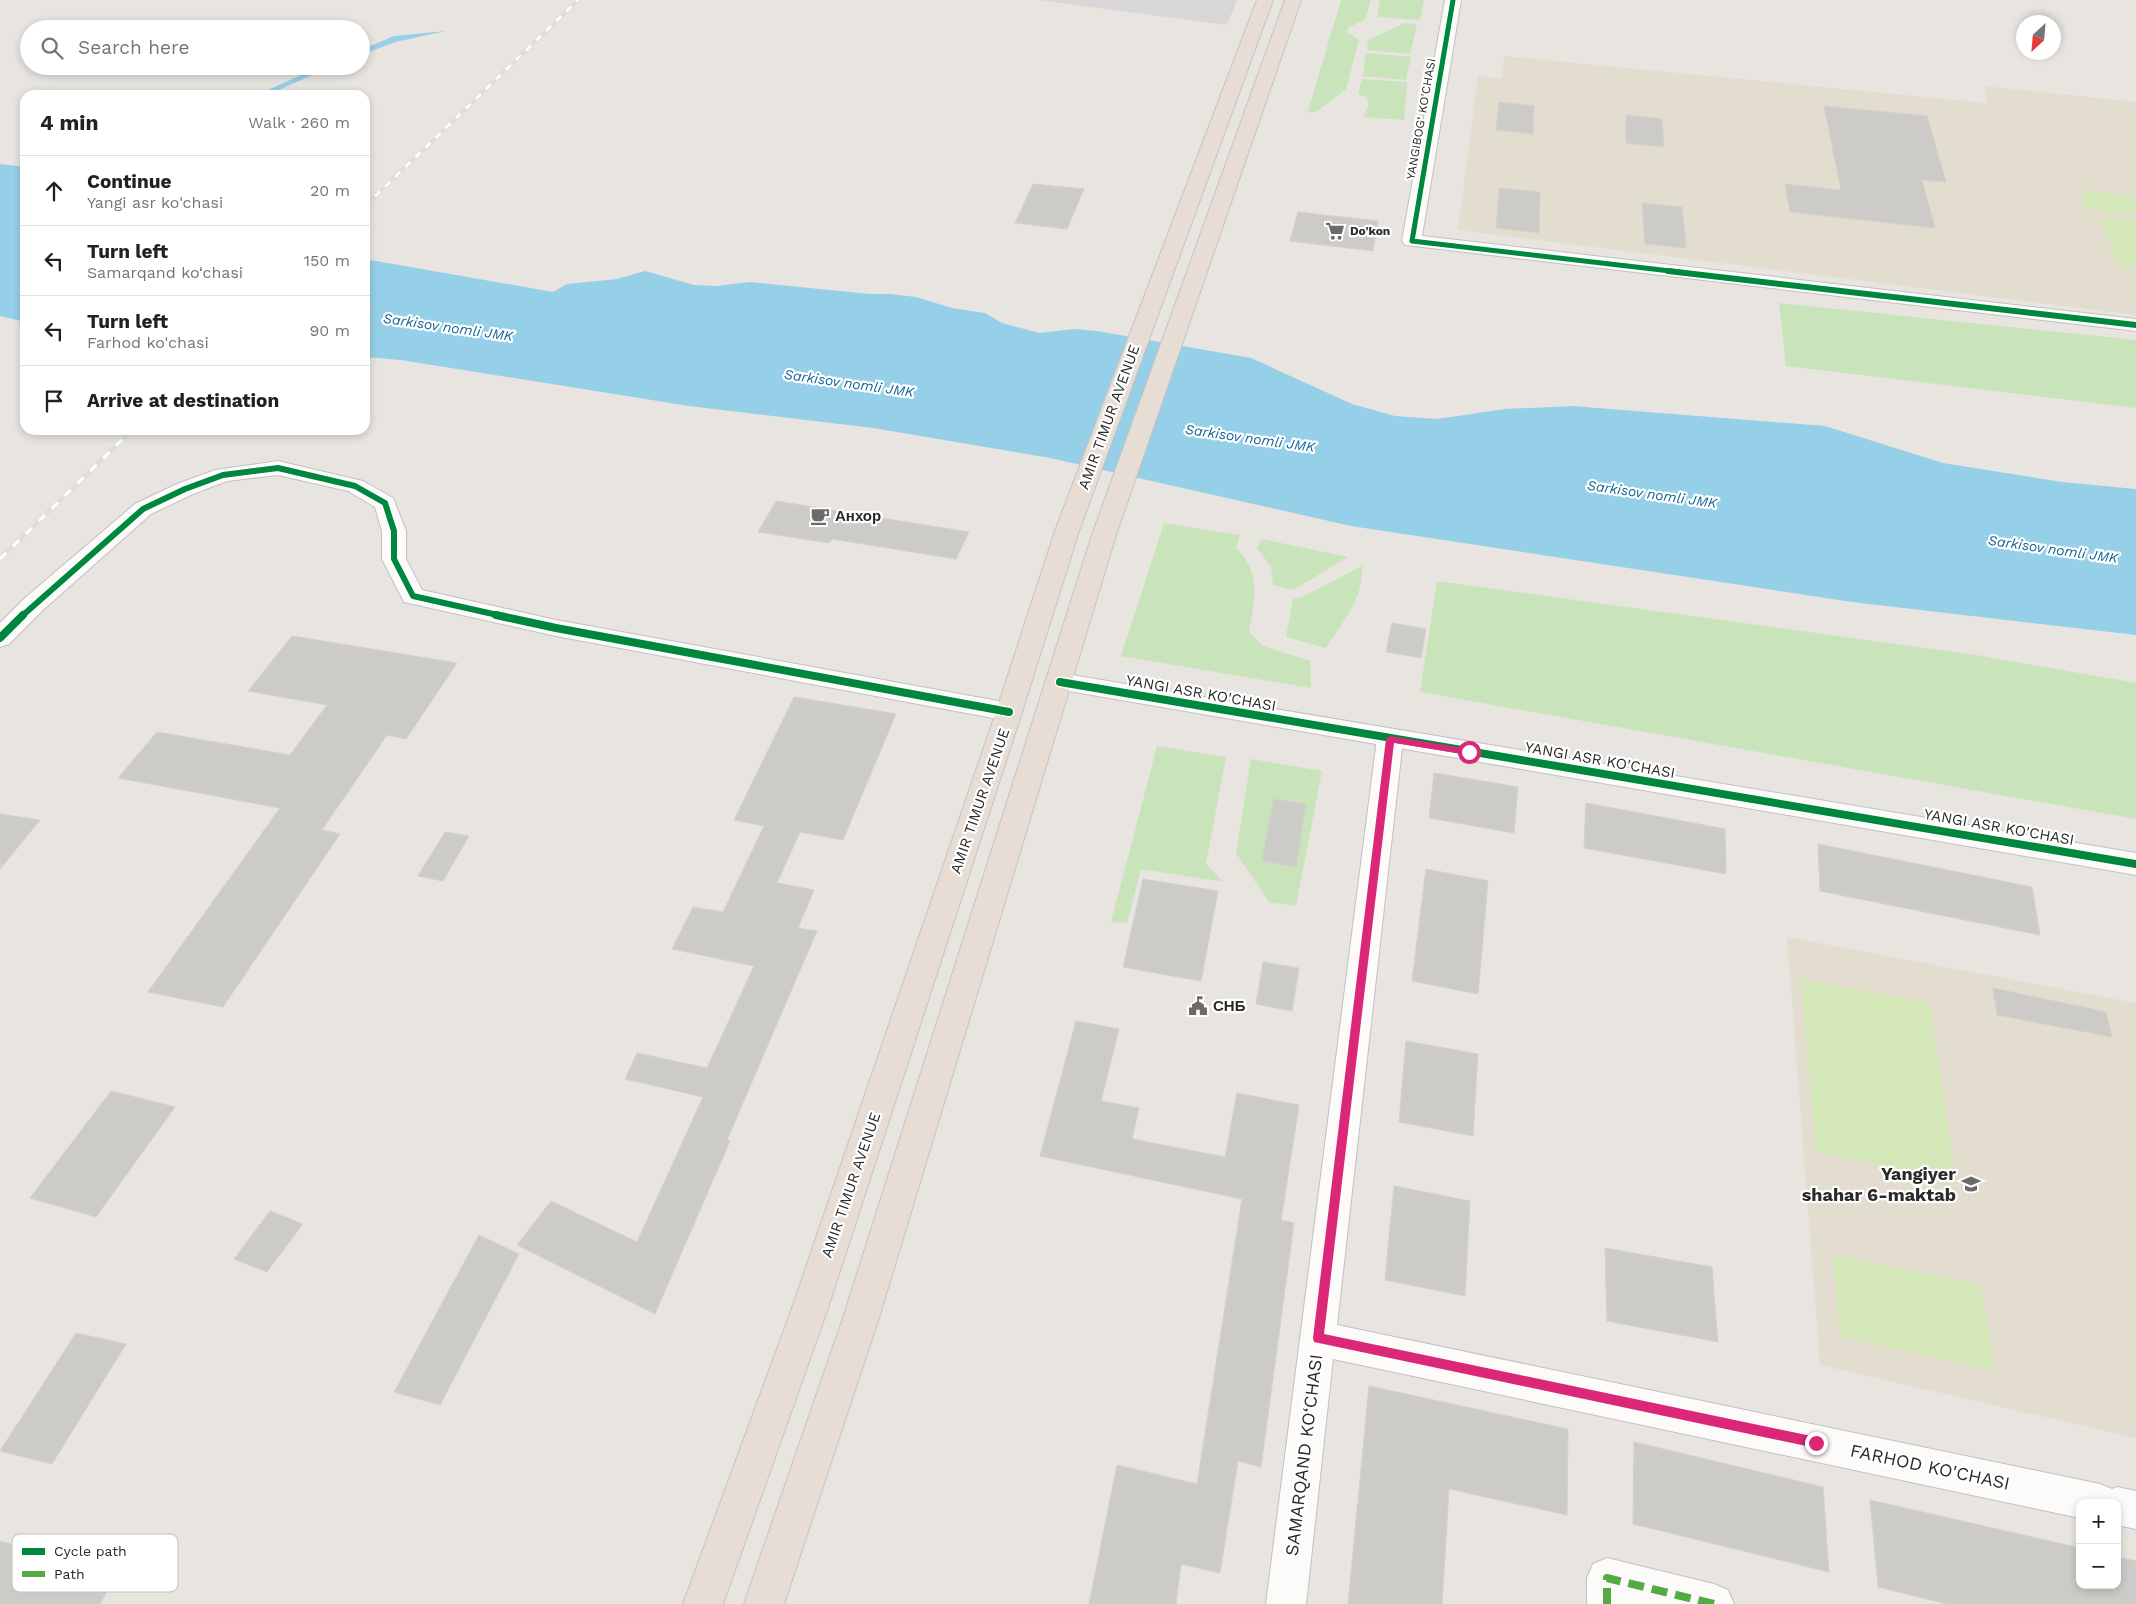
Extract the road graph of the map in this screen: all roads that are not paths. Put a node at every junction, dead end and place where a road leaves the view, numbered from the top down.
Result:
1 (1265, 0) edge
2 (1293, 0) edge
3 (1453, 0) edge
4 (2136, 325) edge
5 (0, 638) edge
6 (1060, 682) junction
7 (1009, 712) junction
8 (1390, 739) junction
9 (2136, 864) edge
10 (1318, 1338) junction
11 (2081, 1499) edge
12 (2121, 1507) edge
13 (2136, 1510) edge
14 (703, 1604) edge
15 (764, 1604) edge
16 (1286, 1604) edge
17 (1607, 1604) edge
18 (1714, 1604) edge

1 - 7 highway, AMIR TIMUR AVENUE
2 - 6 highway
3 - 4 street, YANGIBOG‘ KO'CHASI
5 - 7 street
6 - 8 street, YANGI ASR KO'CHASI
6 - 15 highway
7 - 14 highway, AMIR TIMUR AVENUE
8 - 9 street, YANGI ASR KO'CHASI
8 - 10 street, SAMARQAND KO‘CHASI
10 - 11 street, FARHOD KO'CHASI
10 - 16 street, SAMARQAND KO‘CHASI
12 - 13 street
17 - 18 street

